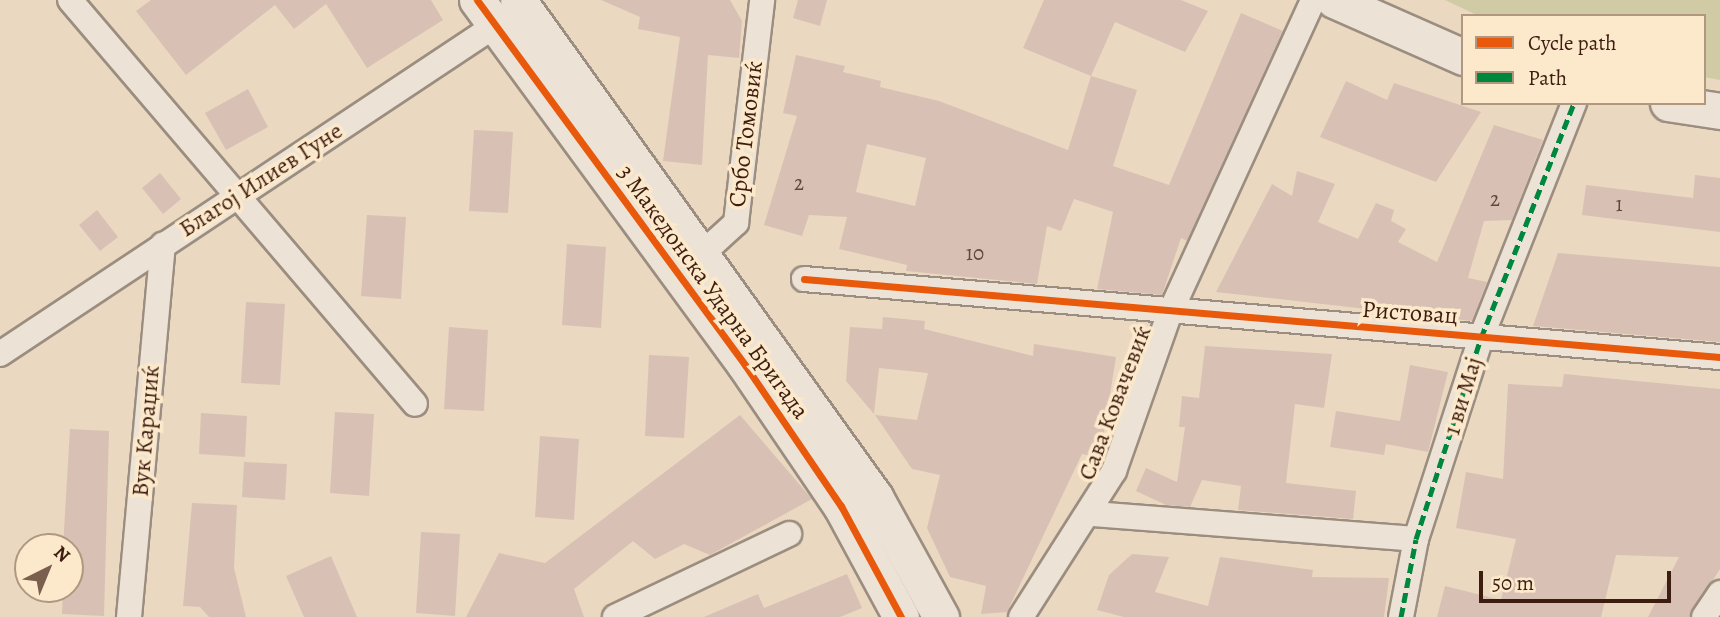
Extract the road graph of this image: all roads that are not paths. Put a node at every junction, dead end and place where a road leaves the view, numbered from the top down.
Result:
1 (70, 0) edge
2 (762, 0) edge
3 (1313, 0) edge
4 (1334, 0) edge
5 (503, 8) edge
6 (1461, 56) edge
7 (1573, 105) edge
8 (1681, 105) edge
9 (1720, 111) edge
10 (235, 196) junction
11 (163, 245) junction
12 (703, 253) junction
13 (804, 279) dead end
14 (1169, 315) junction
15 (1481, 338) junction
16 (0, 354) edge
17 (1720, 357) edge
18 (415, 404) dead end
19 (1092, 514) junction
20 (789, 534) dead end
21 (1416, 539) junction
22 (1720, 593) edge
23 (129, 617) edge
24 (615, 617) edge
25 (901, 617) edge
26 (941, 617) edge
27 (1021, 617) edge
28 (1401, 617) edge
29 (1704, 617) edge

1 - 10 street
2 - 12 street, Србо Томовиќ
3 - 14 street, Сава Ковачевиќ
4 - 6 street
5 - 10 street, Благој Илиев Гуне
5 - 12 street, 3 Македонска Ударна Бригада
5 - 25 street, 3 Македонска Ударна Бригада
7 - 15 street, 1 ви Мај
8 - 9 street
10 - 11 street, Благој Илиев Гуне
10 - 18 street
11 - 16 street, Благој Илиев Гуне
11 - 23 street, Вук Караџиќ
12 - 26 street, 3 Македонска Ударна Бригада
13 - 14 street, Ристовац
14 - 15 street, Ристовац
14 - 19 street, Сава Ковачевиќ
15 - 17 street, Ристовац
15 - 21 street, 1 ви Мај
19 - 21 street
19 - 27 street, Сава Ковачевиќ
20 - 24 street
21 - 28 street, 1 ви Мај
22 - 29 street

